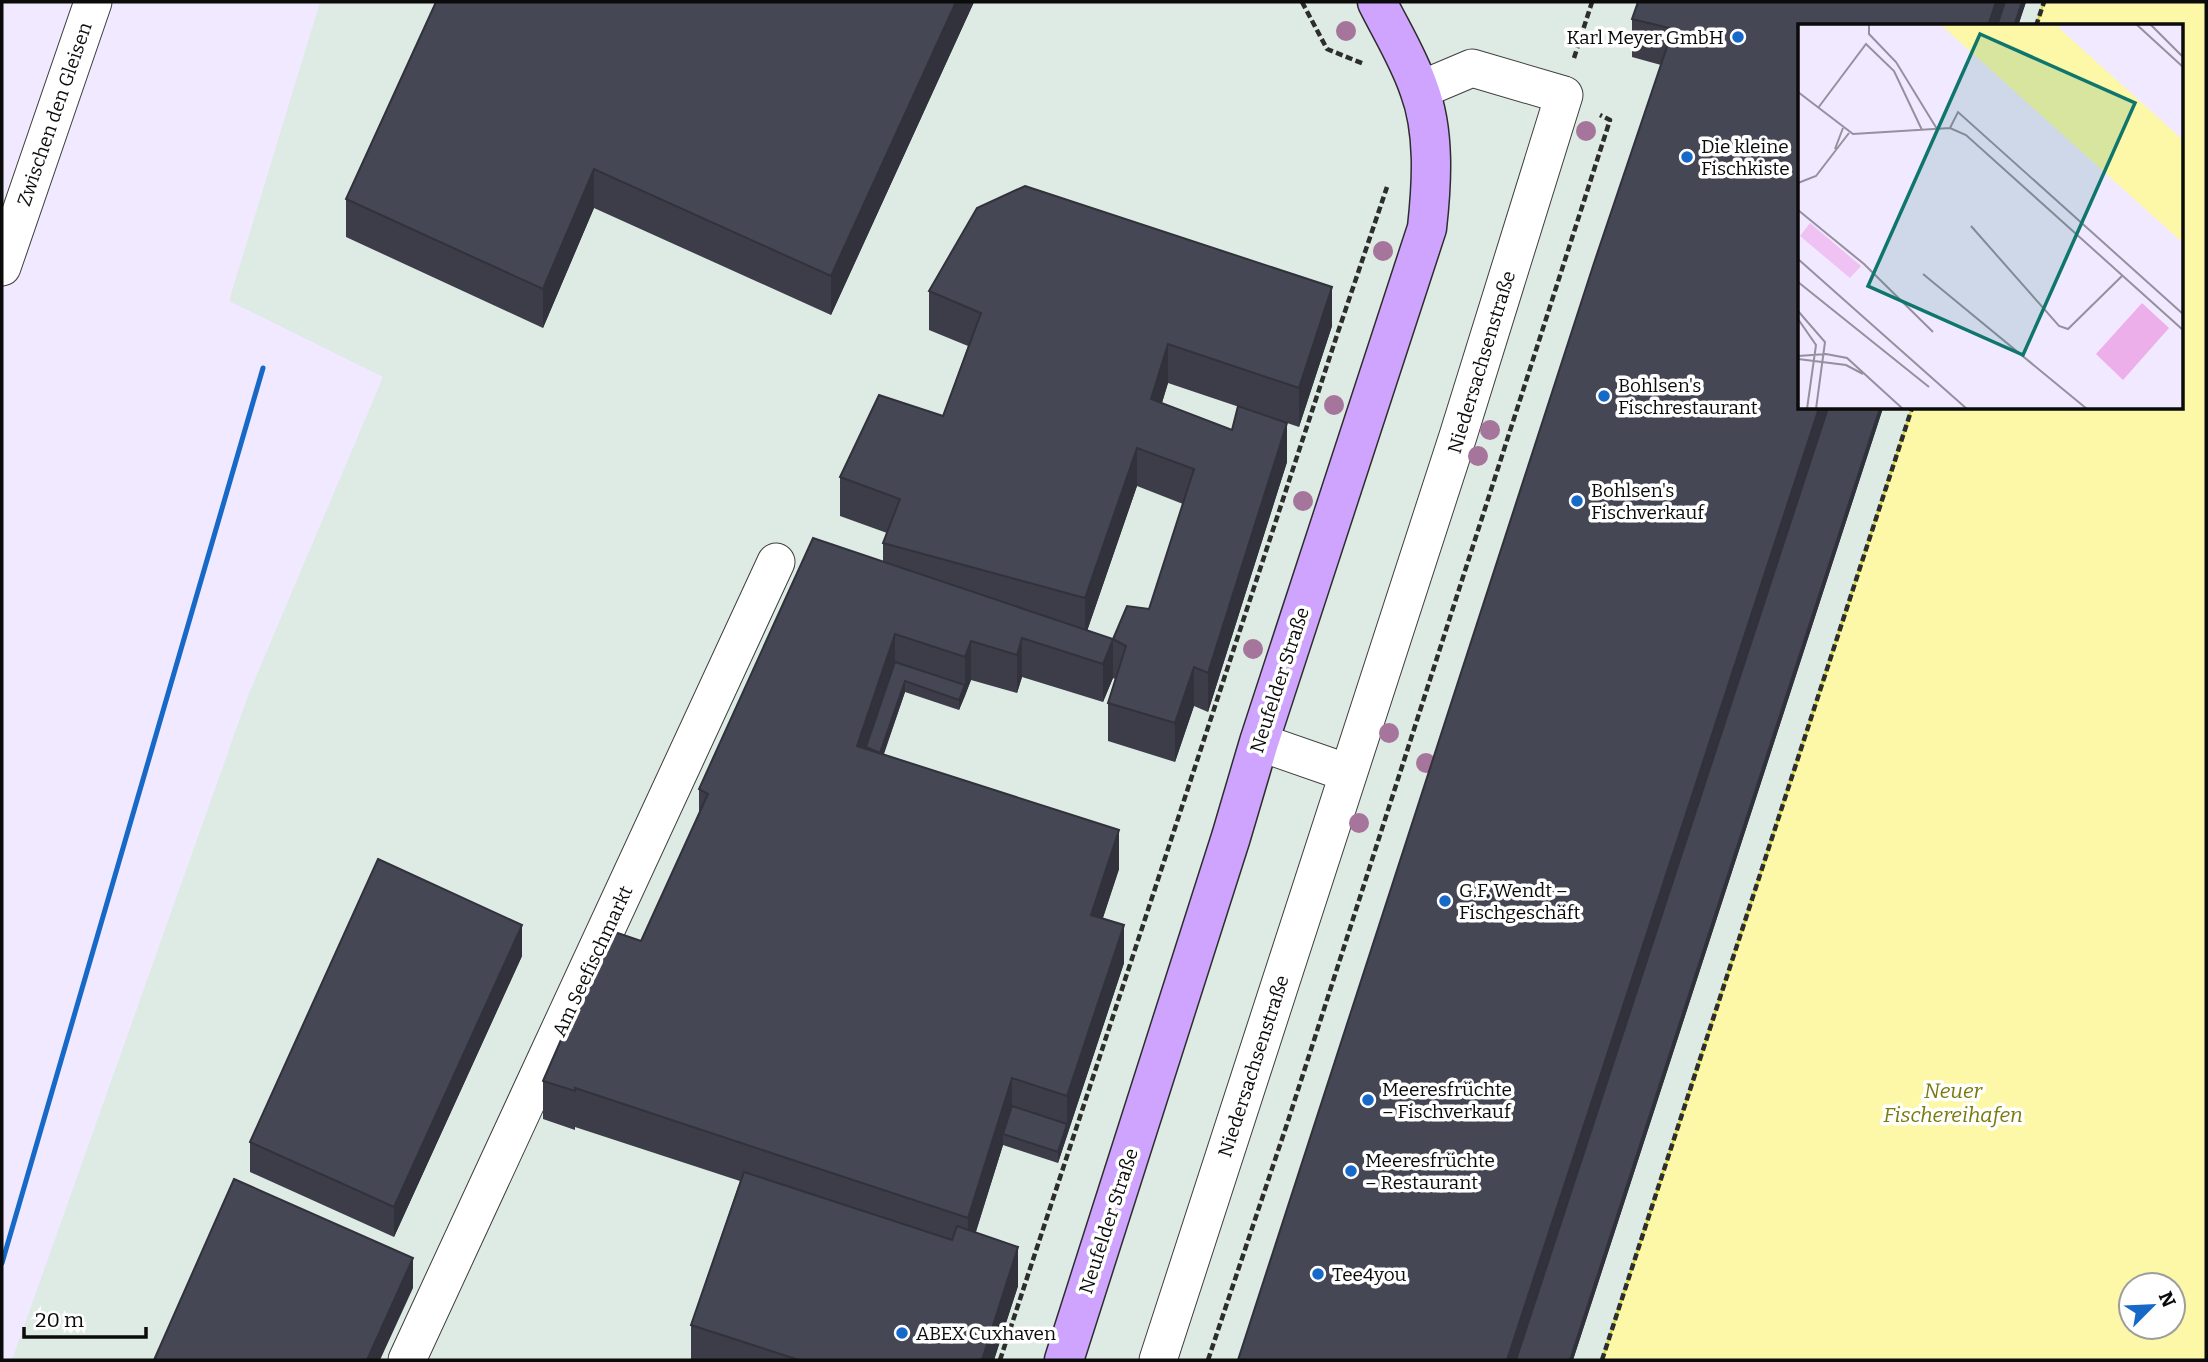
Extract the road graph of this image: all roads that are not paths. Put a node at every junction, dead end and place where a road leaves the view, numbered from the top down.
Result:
1 (93, 2) edge
2 (1377, 2) edge
3 (1420, 90) junction
4 (2, 267) edge
5 (776, 562) dead end
6 (1259, 742) junction
7 (1348, 773) junction
8 (407, 1360) edge
9 (1064, 1360) edge
10 (1158, 1360) edge

1 - 4 street, Zwischen den Gleisen
2 - 3 street, Neufelder Straße
3 - 6 street, Neufelder Straße
3 - 7 street, Niedersachsenstraße
5 - 8 street, Am Seefischmarkt
6 - 7 street
6 - 9 street, Neufelder Straße
7 - 10 street, Niedersachsenstraße

